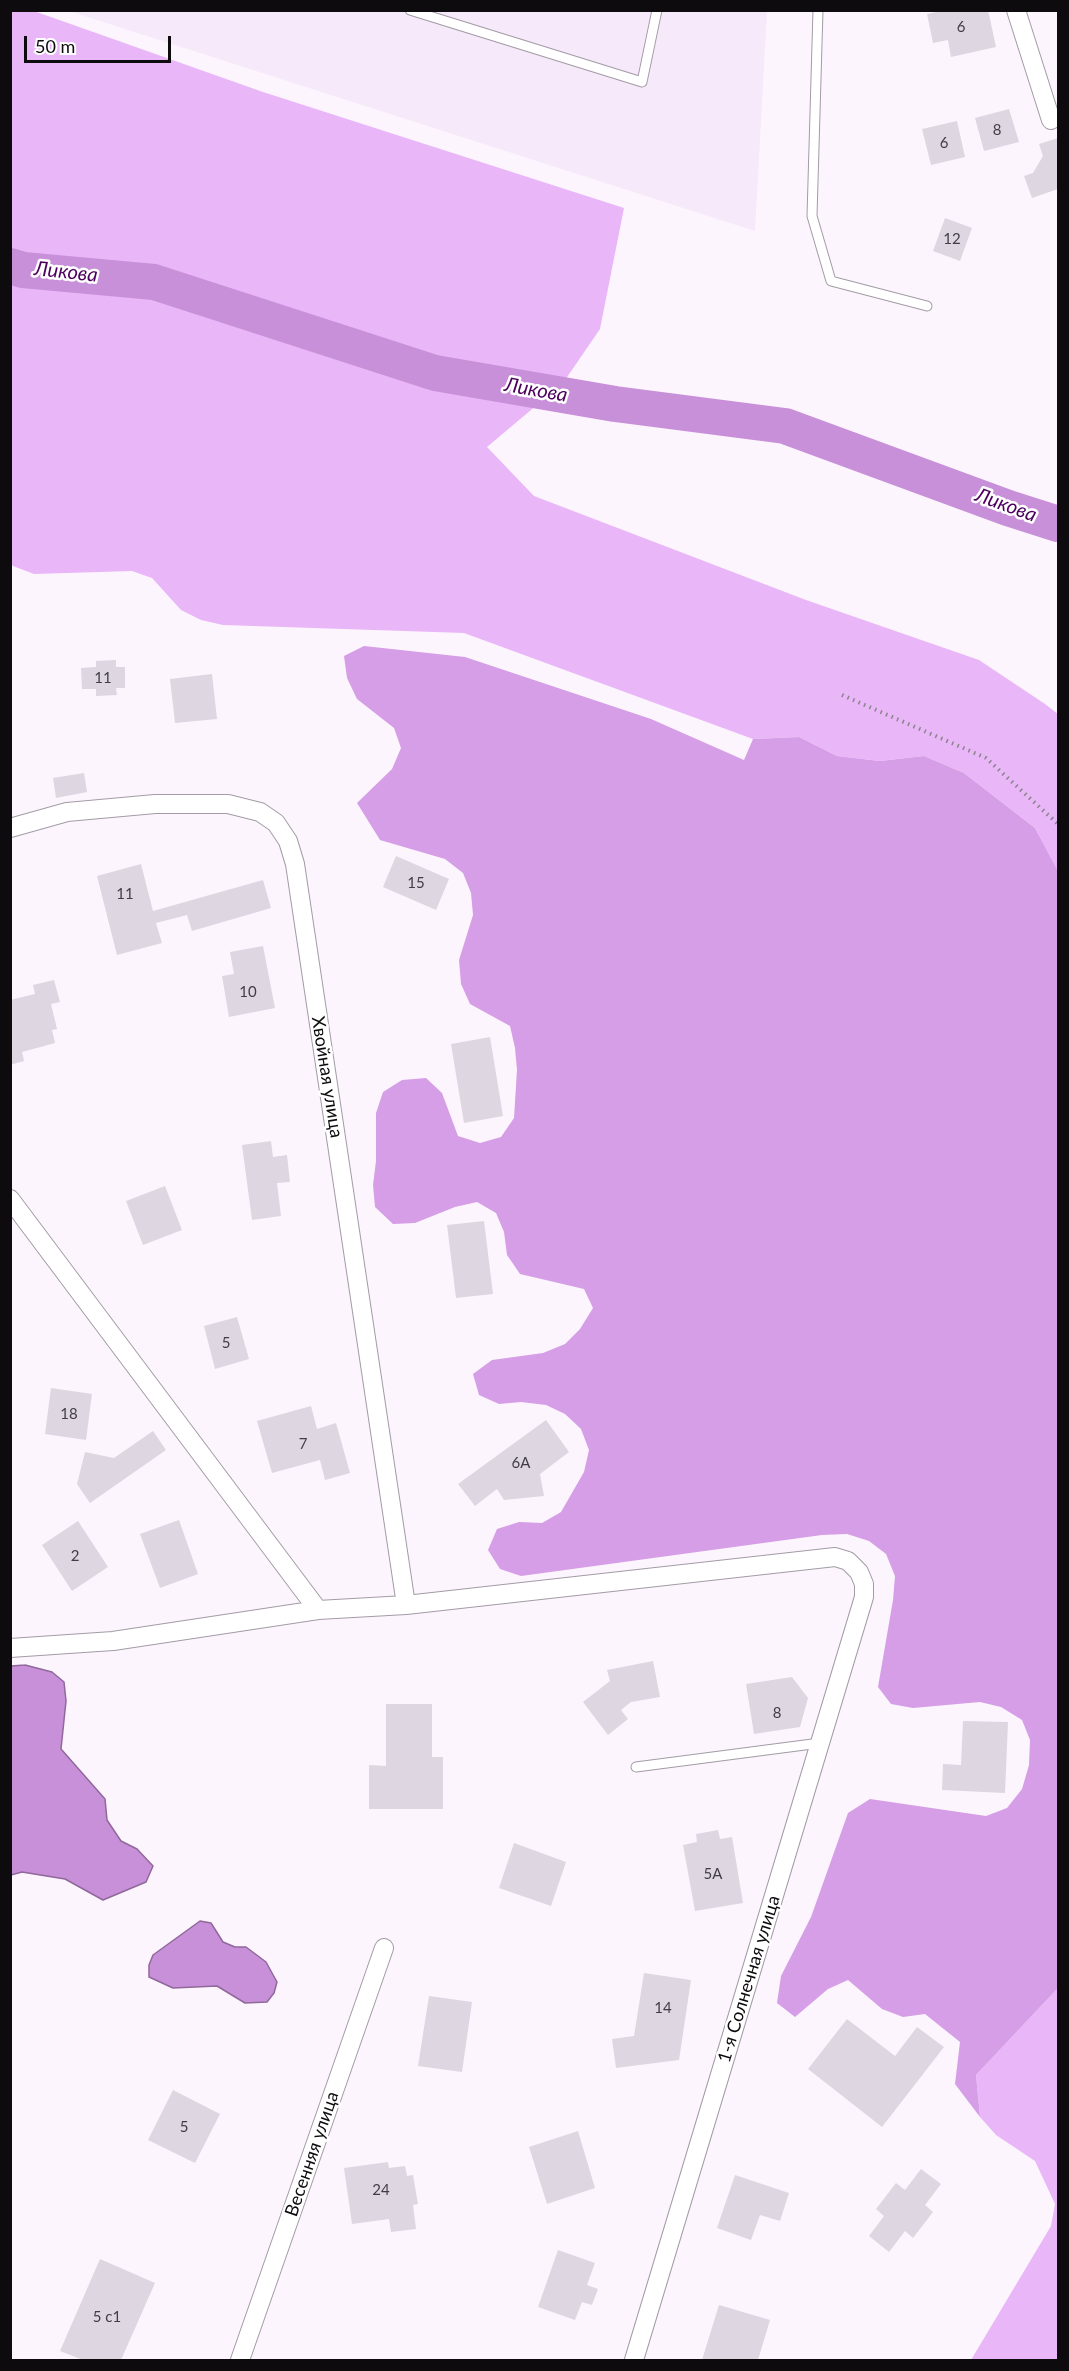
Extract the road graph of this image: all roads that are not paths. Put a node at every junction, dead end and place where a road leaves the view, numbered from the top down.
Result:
1 (410, 10) edge
2 (657, 10) edge
3 (818, 10) edge
4 (1016, 10) edge
5 (1051, 120) dead end
6 (927, 306) dead end
7 (10, 828) edge
8 (10, 1199) edge
9 (406, 1605) junction
10 (318, 1610) junction
11 (10, 1648) edge
12 (820, 1743) junction
13 (636, 1767) dead end
14 (384, 1948) dead end
15 (240, 2361) edge
16 (634, 2361) edge

1 - 2 lane
3 - 6 lane
4 - 5 street
7 - 9 street, Хвойная улица
8 - 10 street
9 - 10 street
9 - 12 street, 1-я Солнечная улица
10 - 11 street
12 - 13 lane
12 - 16 street, 1-я Солнечная улица
14 - 15 street, Весенняя улица

